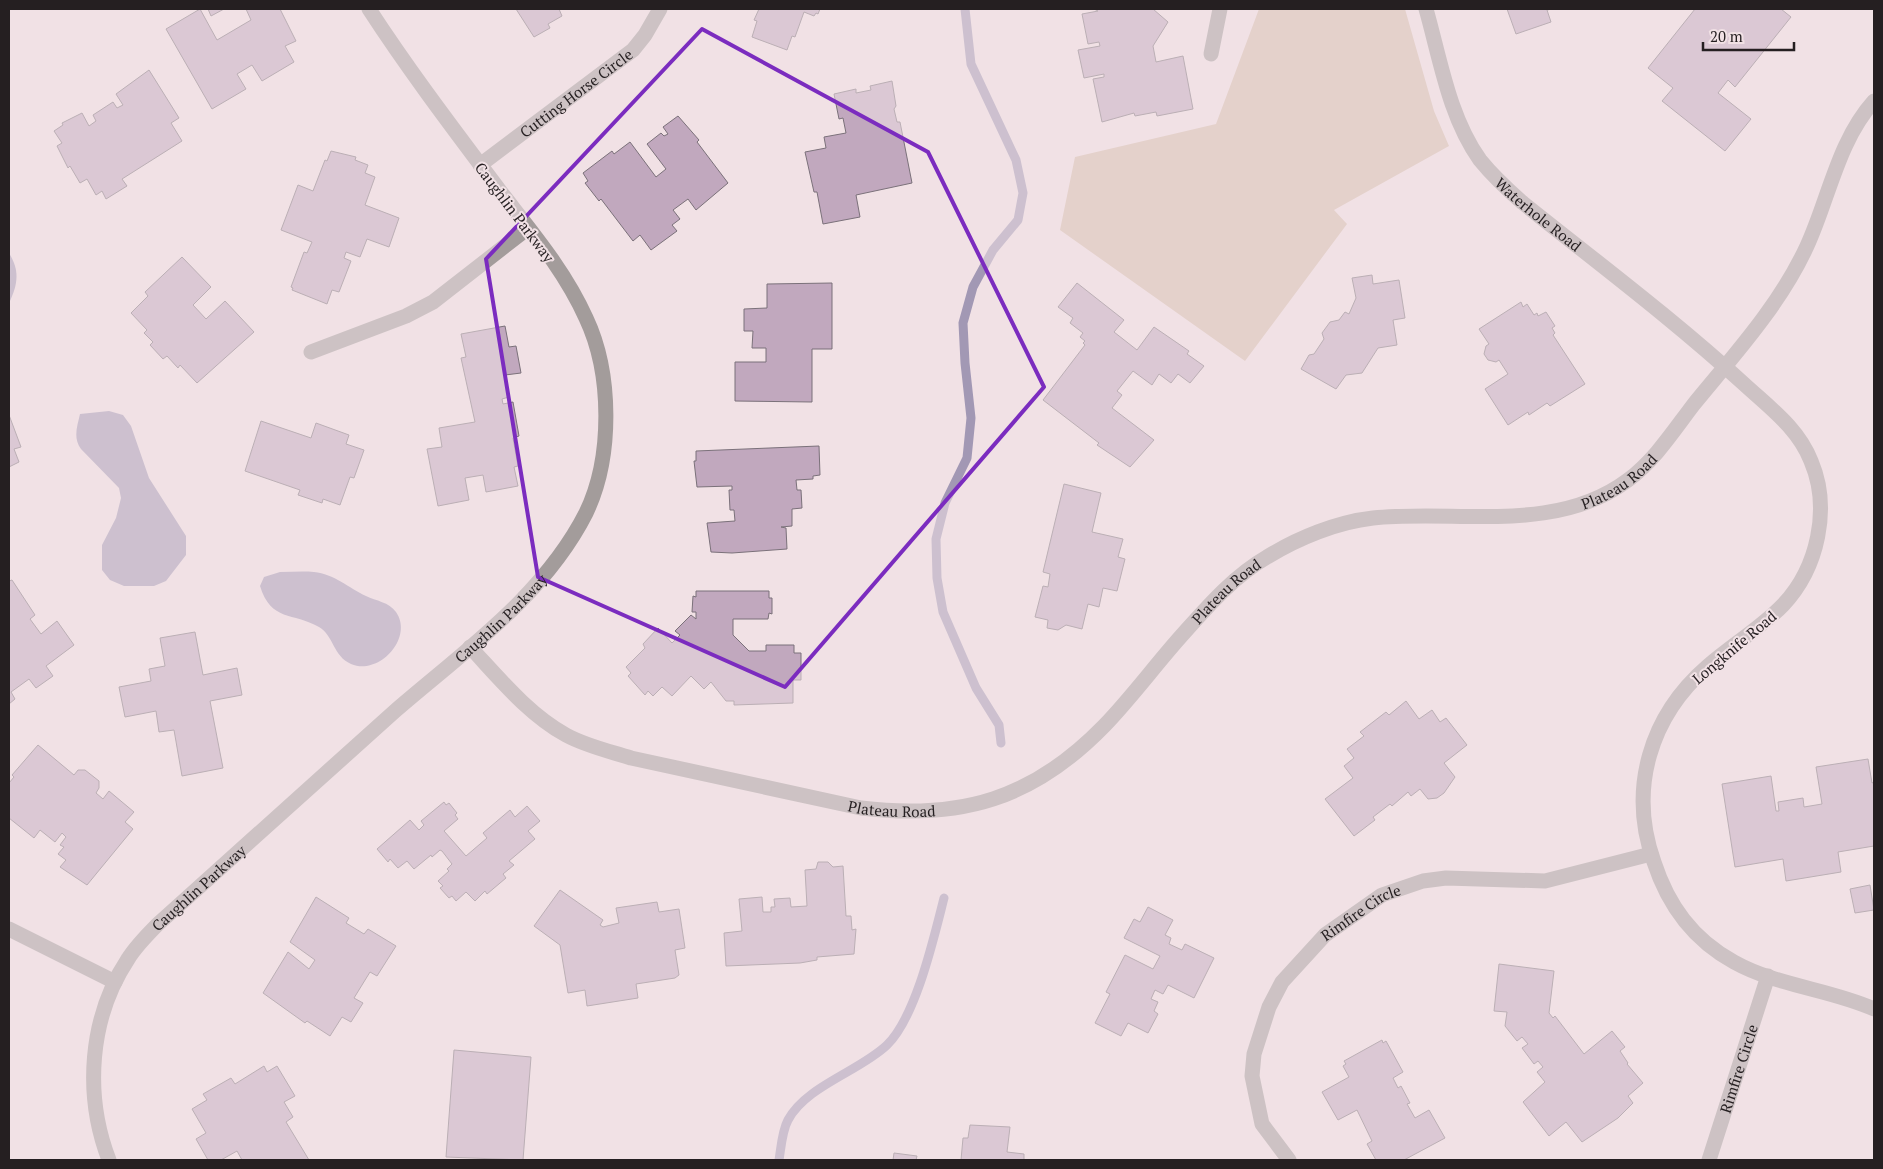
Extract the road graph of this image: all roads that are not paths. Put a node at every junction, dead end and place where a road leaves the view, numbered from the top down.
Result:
1 (369, 9) edge
2 (660, 9) edge
3 (1220, 9) edge
4 (1426, 9) edge
5 (1210, 54) dead end
6 (1874, 100) edge
7 (480, 165) junction
8 (528, 228) junction
9 (311, 352) dead end
10 (1725, 366) junction
11 (470, 647) junction
12 (1651, 854) junction
13 (9, 929) edge
14 (1768, 976) junction
15 (115, 982) junction
16 (1874, 1009) edge
17 (109, 1160) edge
18 (1289, 1160) edge
19 (1709, 1160) edge

1 - 7 street, Caughlin Parkway
2 - 7 street, Cutting Horse Circle
3 - 5 street
4 - 10 street, Waterhole Road
6 - 10 street, Plateau Road
7 - 8 street, Caughlin Parkway
8 - 9 street
8 - 11 street, Caughlin Parkway
10 - 11 street, Plateau Road
10 - 12 street, Longknife Road
11 - 15 street, Caughlin Parkway
12 - 14 street, Longknife Road
12 - 18 street, Rimfire Circle
13 - 15 street
14 - 16 street, Longknife Road
14 - 19 street, Rimfire Circle
15 - 17 street, Caughlin Parkway

